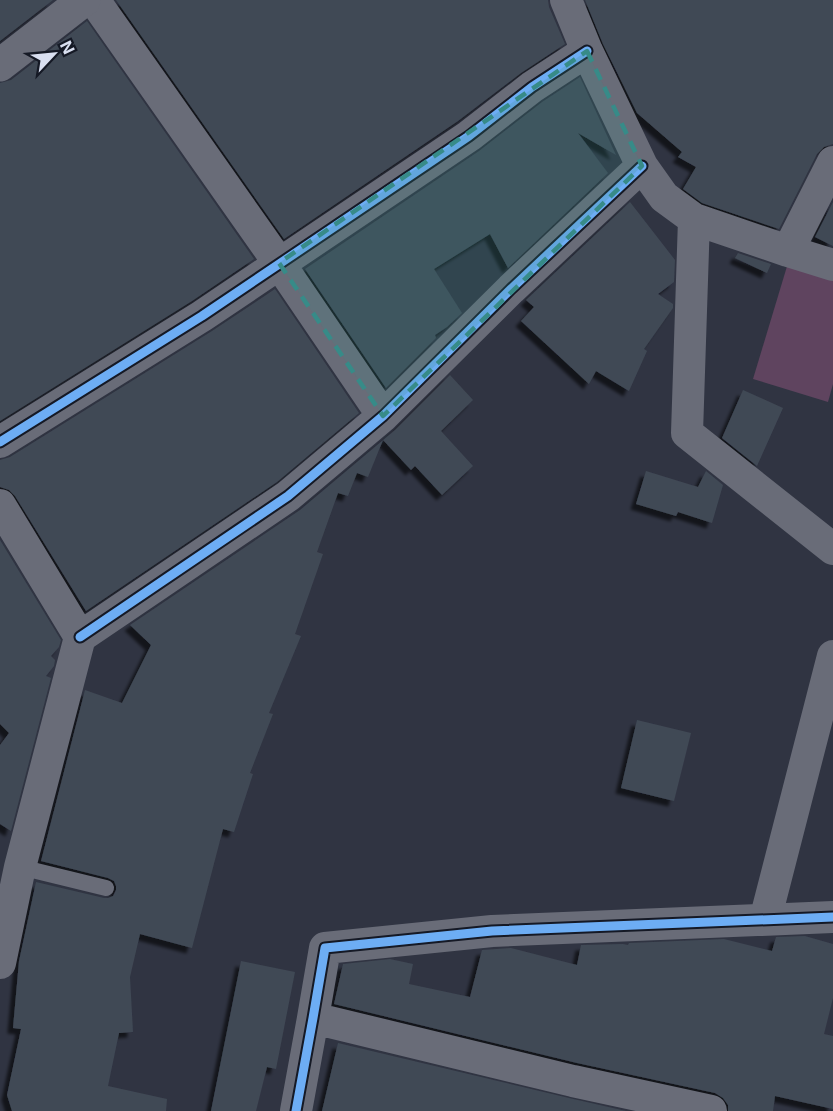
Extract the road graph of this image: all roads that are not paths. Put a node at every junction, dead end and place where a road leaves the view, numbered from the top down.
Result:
1 (84, 0) edge
2 (94, 0) edge
3 (566, 0) edge
4 (587, 51) junction
5 (0, 65) edge
6 (833, 162) edge
7 (642, 166) junction
8 (694, 219) junction
9 (788, 251) junction
10 (279, 263) junction
11 (833, 264) edge
12 (382, 416) junction
13 (0, 442) edge
14 (0, 505) edge
15 (833, 549) edge
16 (80, 637) junction
17 (833, 656) edge
18 (10, 859) edge
19 (106, 888) dead end
20 (833, 917) edge
21 (765, 920) junction
22 (0, 963) edge
23 (313, 1018) junction
24 (296, 1111) edge
25 (711, 1111) edge

1 - 5 street
2 - 10 street
3 - 4 street
4 - 7 street
4 - 10 street
6 - 9 street
7 - 8 street
7 - 12 street
8 - 9 street
8 - 15 street
9 - 11 street
10 - 12 street
10 - 13 street
12 - 16 street
14 - 16 street
16 - 18 street
17 - 21 street
18 - 19 lane
18 - 22 street
20 - 21 street
21 - 23 street
23 - 24 street
23 - 25 street

